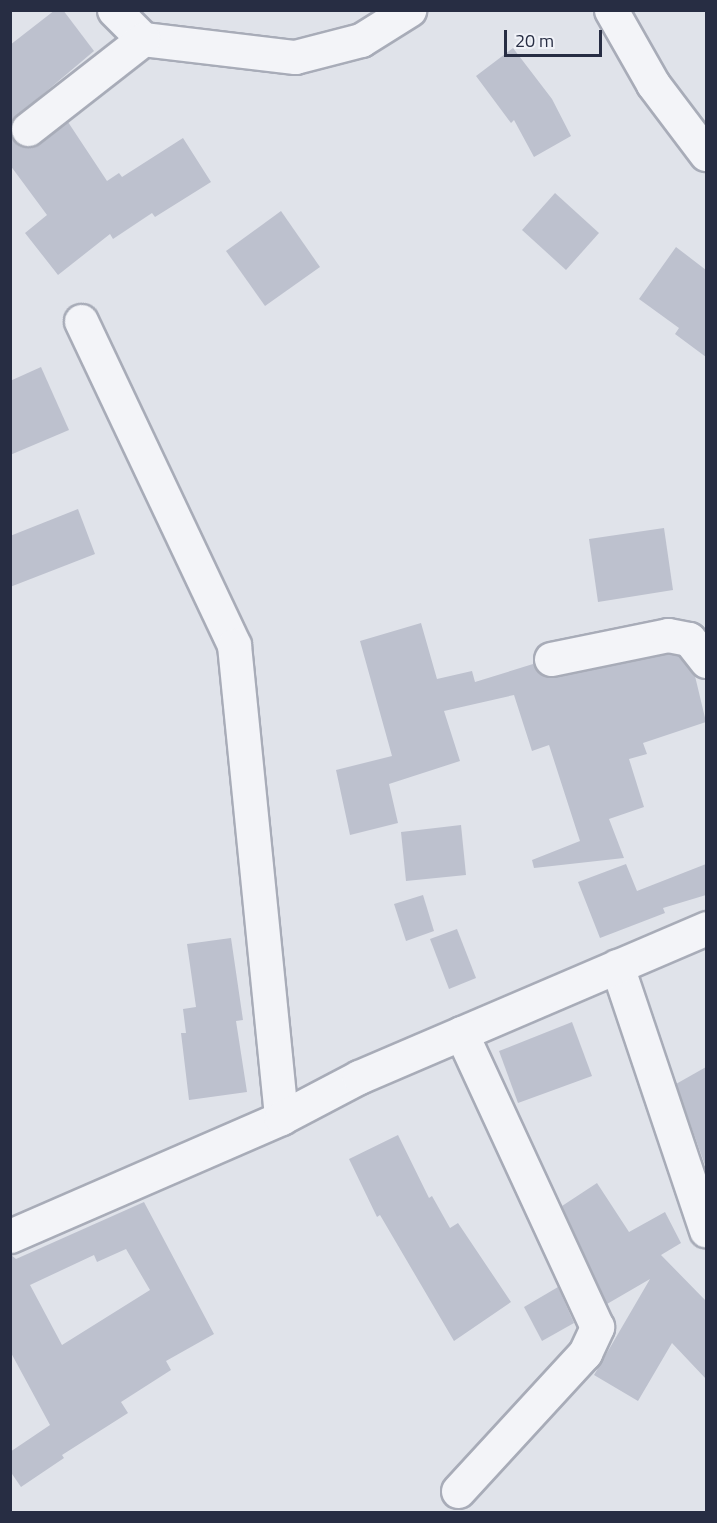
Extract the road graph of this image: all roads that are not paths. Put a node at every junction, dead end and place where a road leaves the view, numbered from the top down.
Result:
1 (114, 10) edge
2 (409, 10) edge
3 (611, 10) edge
4 (143, 39) junction
5 (28, 129) dead end
6 (706, 154) edge
7 (81, 321) dead end
8 (550, 659) dead end
9 (706, 661) edge
10 (706, 928) edge
11 (616, 966) junction
12 (461, 1033) junction
13 (282, 1118) junction
14 (706, 1230) edge
15 (10, 1236) edge
16 (458, 1491) dead end

1 - 4 street
2 - 4 street
3 - 6 street
4 - 5 street
7 - 13 street
8 - 9 street
10 - 11 street
11 - 12 street
11 - 14 street
12 - 13 street
12 - 16 street
13 - 15 street

